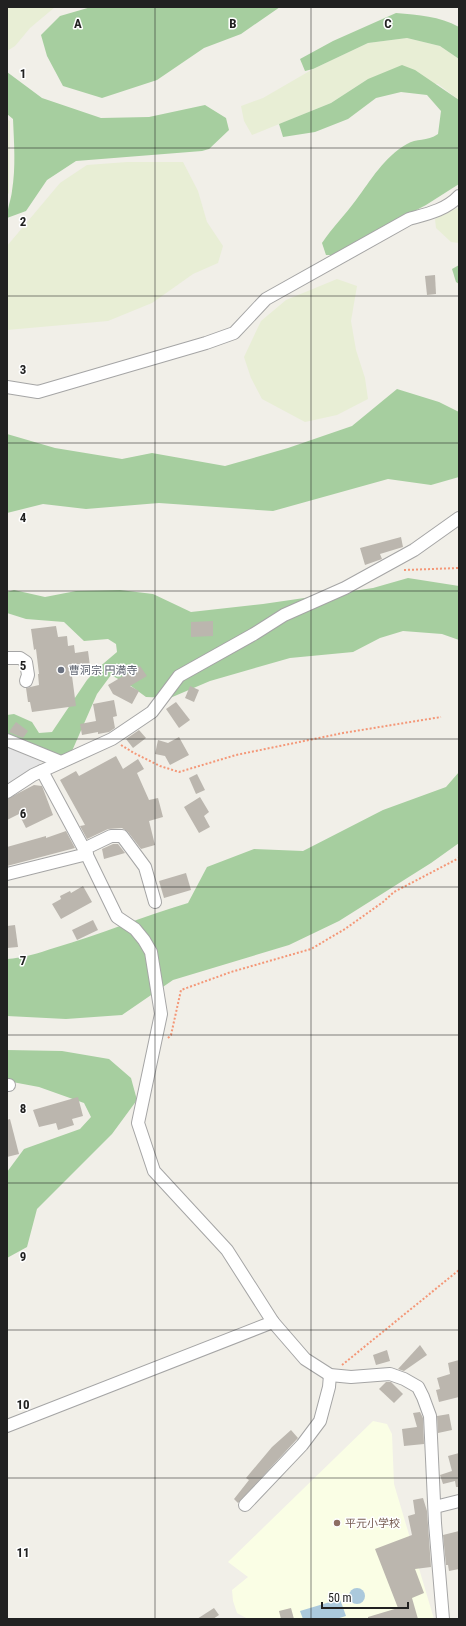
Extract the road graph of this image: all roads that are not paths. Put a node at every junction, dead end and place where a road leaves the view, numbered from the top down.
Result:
1 (459, 196) edge
2 (7, 387) edge
3 (459, 518) edge
4 (7, 658) edge
5 (26, 681) dead end
6 (7, 740) edge
7 (61, 762) junction
8 (42, 771) junction
9 (7, 792) edge
10 (86, 851) junction
11 (7, 874) edge
12 (155, 902) dead end
13 (273, 1322) junction
14 (330, 1375) junction
15 (7, 1426) edge
16 (459, 1501) edge
17 (245, 1504) dead end
18 (435, 1507) junction
19 (443, 1619) edge

1 - 2 street
3 - 7 street
4 - 5 street
6 - 7 street
7 - 8 street
8 - 9 street
8 - 10 street
10 - 11 street
10 - 12 street
10 - 13 street
13 - 14 street
13 - 15 street
14 - 17 street
14 - 18 street
16 - 18 street
18 - 19 street

